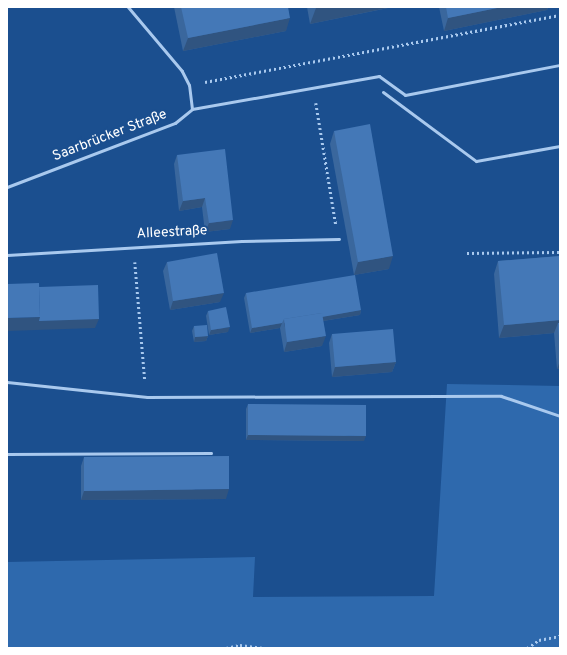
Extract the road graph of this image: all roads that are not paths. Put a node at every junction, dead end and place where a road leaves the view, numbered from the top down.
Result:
1 (128, 7) edge
2 (560, 65) edge
3 (383, 92) dead end
4 (192, 109) junction
5 (560, 146) edge
6 (7, 187) edge
7 (339, 239) road end
8 (7, 255) edge
9 (7, 382) edge
10 (560, 416) edge
11 (211, 453) dead end
12 (7, 454) edge

1 - 4 lane
2 - 4 lane
3 - 5 lane
4 - 6 lane, Saarbrücker Straße
7 - 8 lane, Alleestraße
9 - 10 lane
11 - 12 lane

